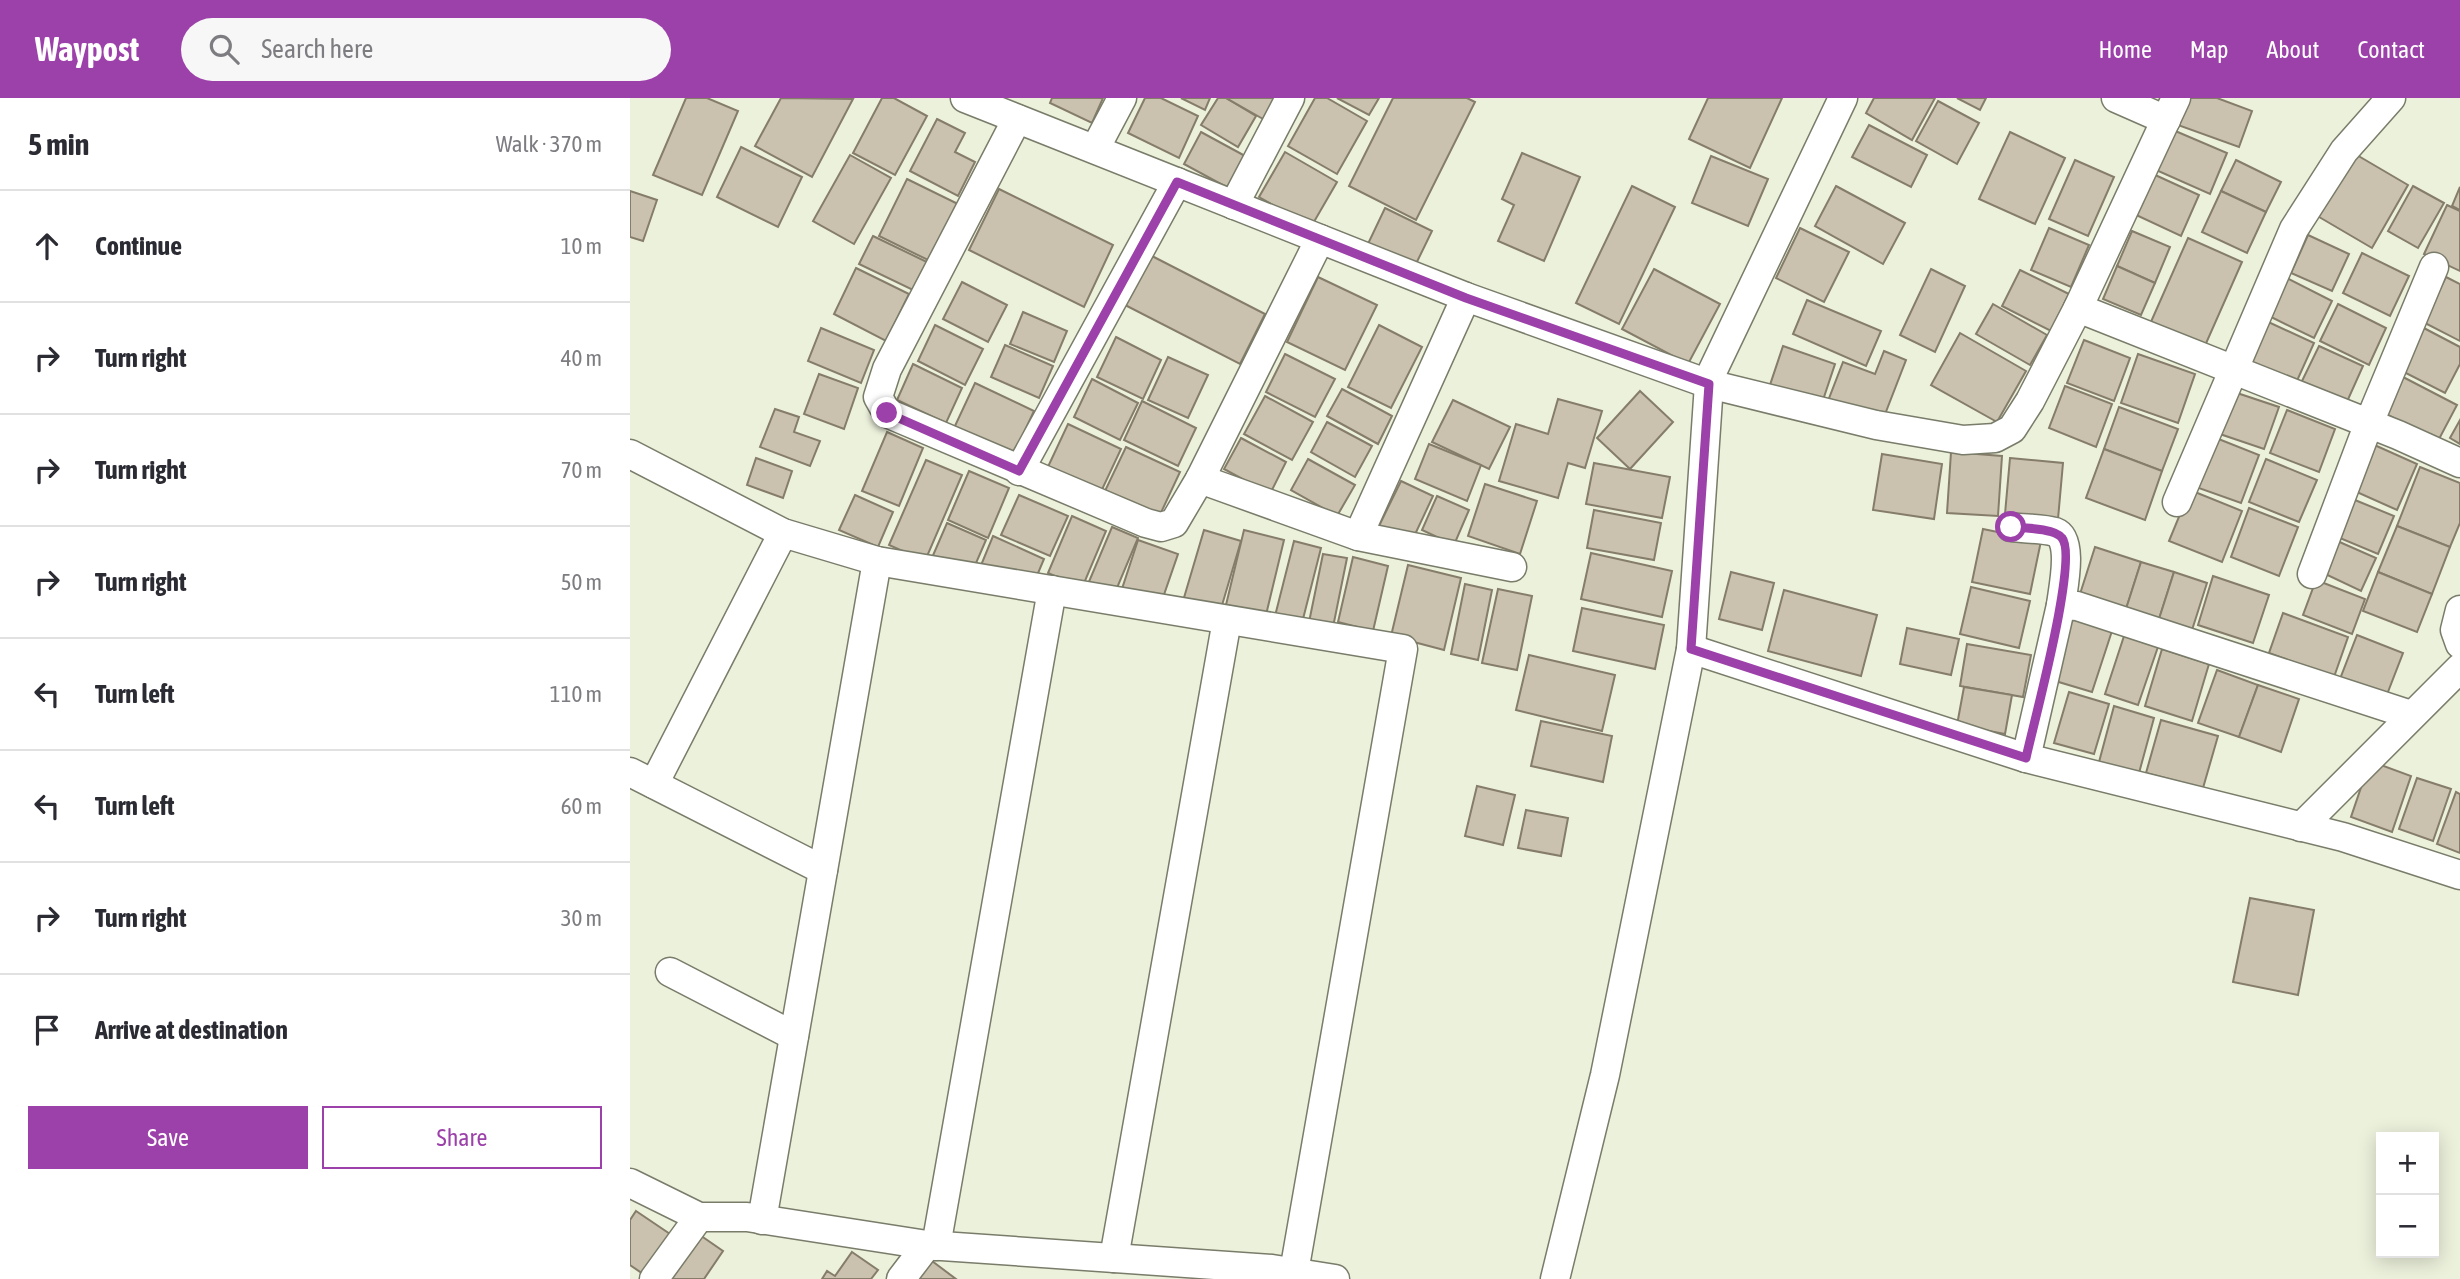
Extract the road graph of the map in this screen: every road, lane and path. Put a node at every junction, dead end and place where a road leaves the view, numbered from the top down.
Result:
1 (965, 98) edge
2 (1122, 98) edge
3 (1290, 98) edge
4 (1843, 98) edge
5 (2116, 98) edge
6 (2391, 98) edge
7 (2171, 109) edge
8 (1017, 118) junction
9 (1095, 149) junction
10 (1177, 182) junction
11 (1234, 205) junction
12 (1320, 239) junction
13 (2434, 267) dead end
14 (1466, 298) junction
15 (2078, 308) junction
16 (2233, 370) junction
17 (1709, 384) junction
18 (2369, 423) junction
19 (630, 454) edge
20 (2460, 463) edge
21 (1019, 471) junction
22 (1200, 479) junction
23 (2177, 502) dead end
24 (2011, 527) dead end
25 (783, 533) junction
26 (1358, 536) junction
27 (877, 561) junction
28 (1512, 567) dead end
29 (2312, 575) dead end
30 (1052, 590) junction
31 (2061, 604) junction
32 (2460, 610) edge
33 (1227, 620) junction
34 (2460, 644) edge
35 (1691, 649) junction
36 (2460, 667) edge
37 (2411, 715) junction
38 (2026, 758) junction
39 (642, 778) edge
40 (2301, 827) junction
41 (823, 870) junction
42 (2460, 875) edge
43 (670, 972) dead end
44 (794, 1036) junction
45 (630, 1183) edge
46 (698, 1217) junction
47 (762, 1220) junction
48 (932, 1246) junction
49 (1114, 1258) junction
50 (1294, 1272) junction
51 (654, 1279) edge
52 (901, 1279) edge
53 (1335, 1279) edge
54 (1555, 1279) edge

1 - 8 street
2 - 9 street
3 - 11 street
4 - 17 street
5 - 7 street
6 - 16 street
7 - 15 street
8 - 9 street
8 - 21 street
9 - 10 street
10 - 11 street
10 - 21 street
11 - 12 street
12 - 14 street
12 - 22 street
13 - 18 street
14 - 17 street
14 - 26 street
15 - 16 street
15 - 17 street
16 - 18 street
16 - 23 street
17 - 35 street
18 - 20 street
18 - 29 street
19 - 25 street
21 - 22 street
22 - 26 street
24 - 31 street
25 - 27 street
25 - 39 street
26 - 28 street
27 - 30 street
27 - 41 street
30 - 33 street
30 - 48 street
31 - 37 street
31 - 38 street
32 - 34 street
33 - 49 street
33 - 50 street
35 - 38 street
35 - 54 street
36 - 37 street
37 - 40 street
38 - 40 street
39 - 41 street
40 - 42 street
41 - 44 street
43 - 44 street
44 - 47 street
45 - 46 street
46 - 47 street
46 - 51 street
47 - 48 street
48 - 49 street
48 - 52 street
49 - 50 street
50 - 53 street

